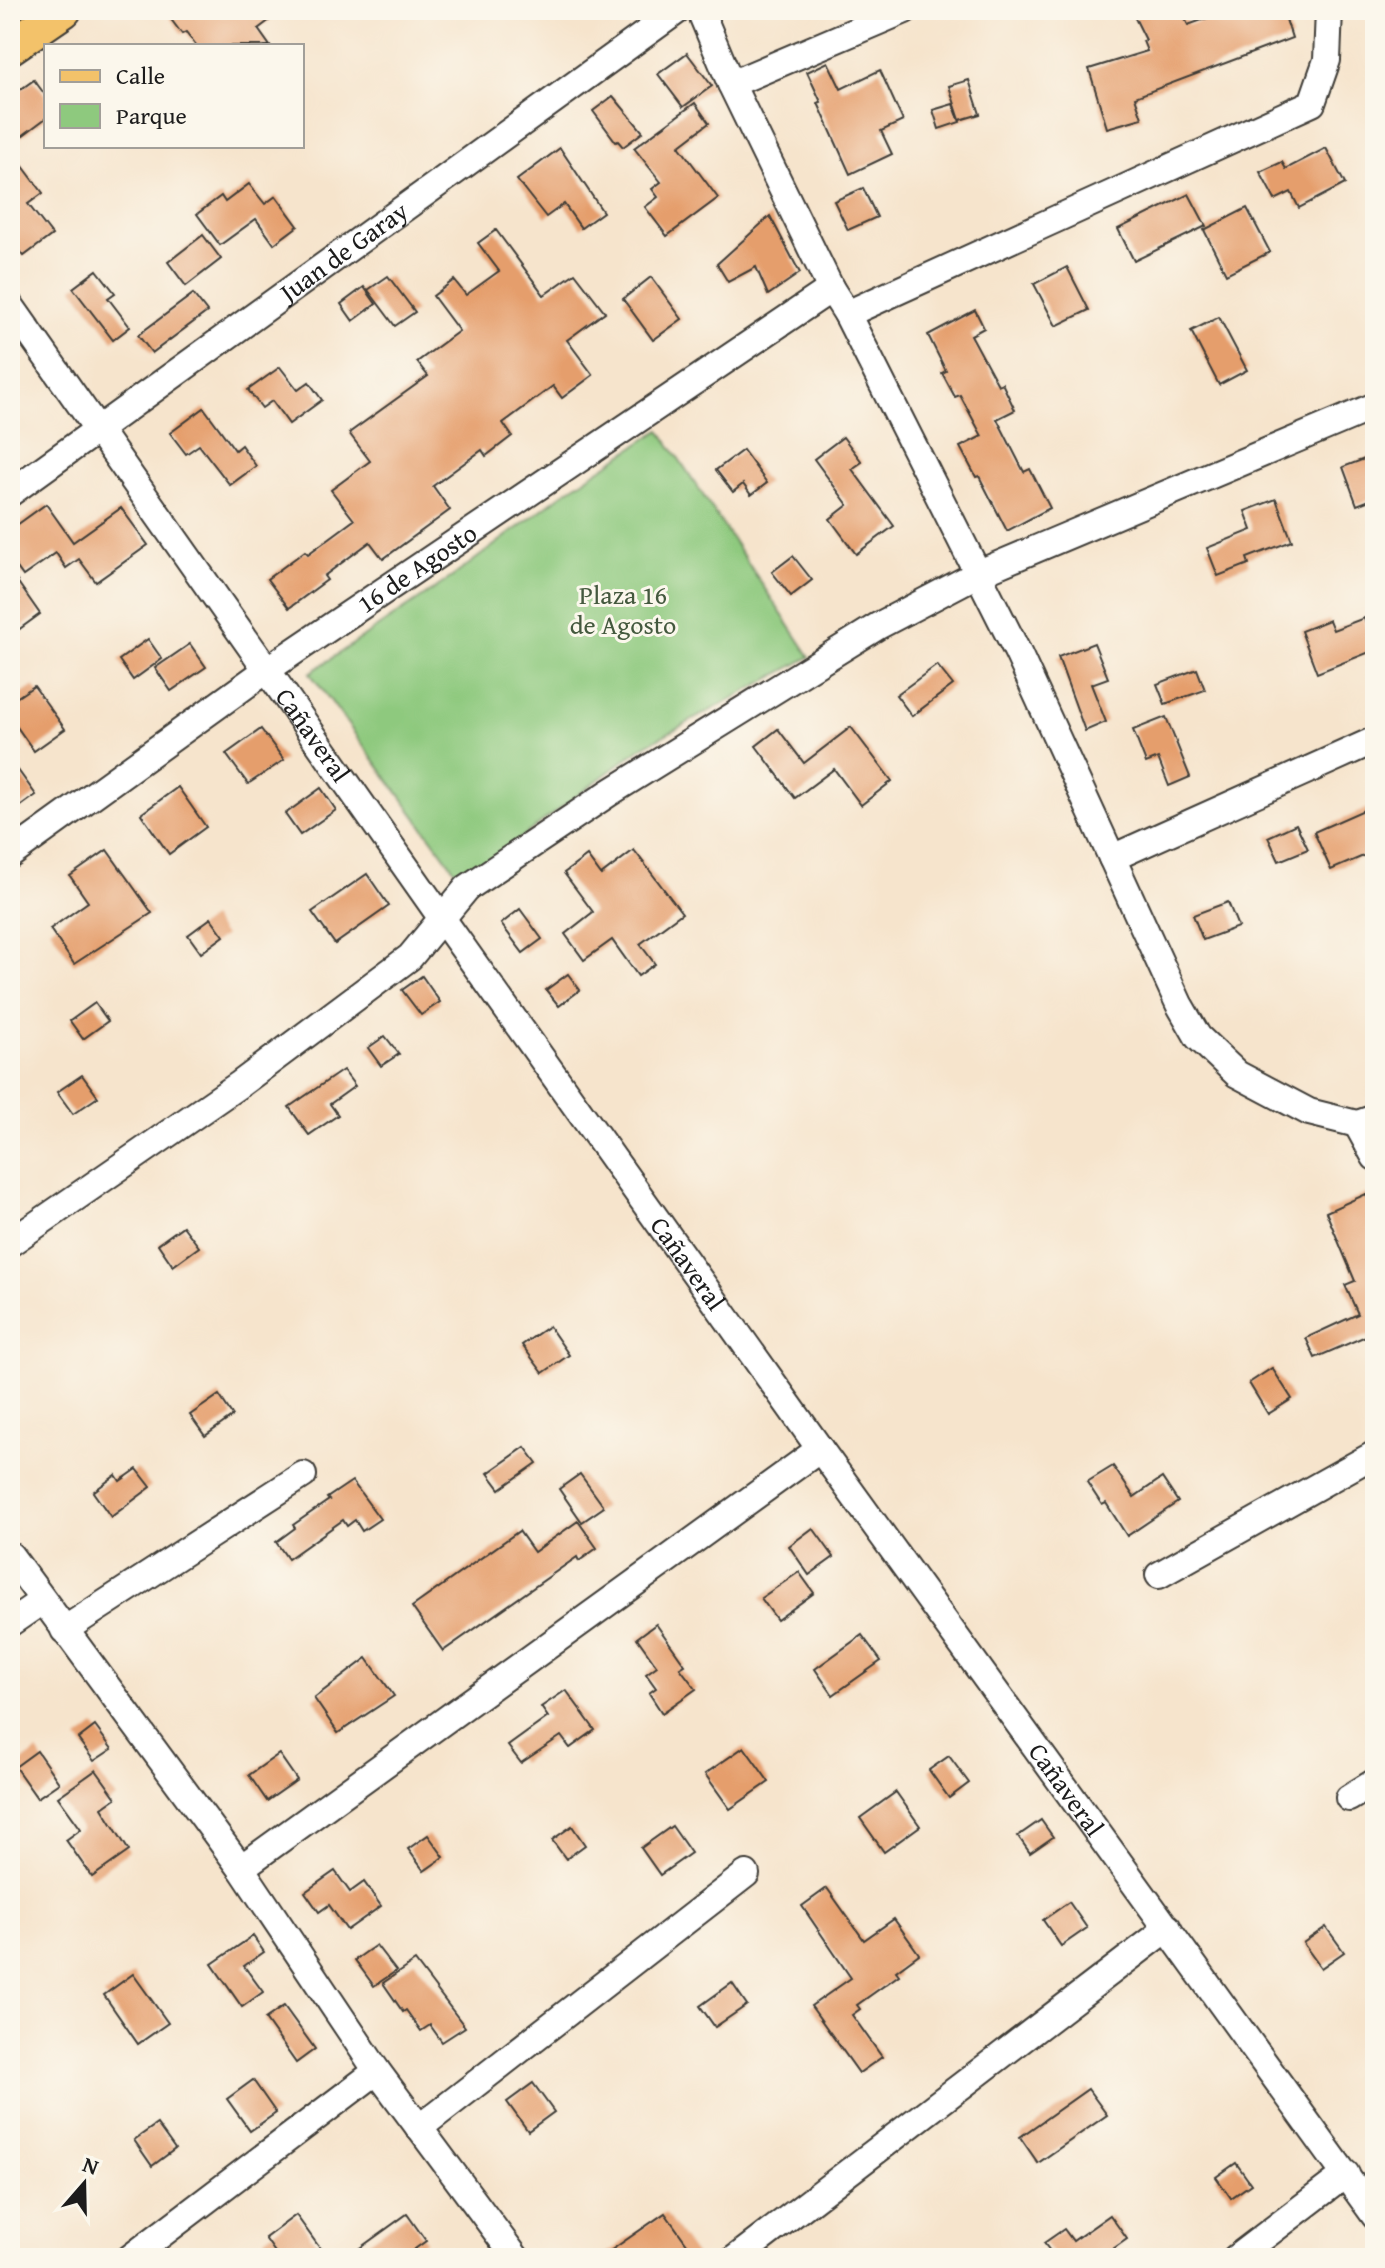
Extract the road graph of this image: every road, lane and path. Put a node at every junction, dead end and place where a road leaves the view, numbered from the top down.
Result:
1 (678, 10) edge
2 (700, 10) edge
3 (905, 10) edge
4 (1329, 10) edge
5 (58, 12) edge
6 (10, 47) edge
7 (731, 84) junction
8 (831, 289) junction
9 (10, 305) edge
10 (847, 314) junction
11 (1375, 406) edge
12 (98, 430) junction
13 (10, 493) edge
14 (979, 573) junction
15 (268, 669) junction
16 (1375, 740) edge
17 (10, 855) edge
18 (1112, 858) junction
19 (441, 917) junction
20 (1366, 1121) edge
21 (1375, 1157) edge
22 (10, 1243) edge
23 (820, 1449) junction
24 (1375, 1454) edge
25 (303, 1475) dead end
26 (10, 1555) edge
27 (1159, 1575) dead end
28 (42, 1601) junction
29 (10, 1623) edge
30 (64, 1630) junction
31 (1375, 1782) edge
32 (1349, 1798) dead end
33 (241, 1868) junction
34 (746, 1874) dead end
35 (1168, 1928) junction
36 (377, 2071) junction
37 (419, 2128) junction
38 (1346, 2174) junction
39 (1375, 2216) edge
40 (130, 2258) edge
41 (516, 2258) edge
42 (736, 2258) edge
43 (1236, 2258) edge

1 - 12 street, Juan de Garay
2 - 7 street
3 - 7 street
4 - 10 street
5 - 6 main road
7 - 8 street
8 - 10 street
8 - 15 street, 16 de Agosto
9 - 12 street, Cañaveral
10 - 14 street
11 - 14 street
12 - 13 street, Juan de Garay
12 - 15 street, Cañaveral
14 - 18 street
14 - 19 street
15 - 17 street, 16 de Agosto
15 - 19 street, Cañaveral
16 - 18 street
18 - 20 street
19 - 22 street
19 - 23 street, Cañaveral
20 - 21 street
23 - 33 street
23 - 35 street, Cañaveral
24 - 27 street
25 - 30 street
26 - 28 street
28 - 29 street
28 - 30 street
30 - 33 street
31 - 32 street
33 - 36 street
34 - 37 street
35 - 38 street, Cañaveral
35 - 42 street
36 - 37 street
36 - 40 street
37 - 41 street
38 - 39 street, Cañaveral
38 - 43 street

